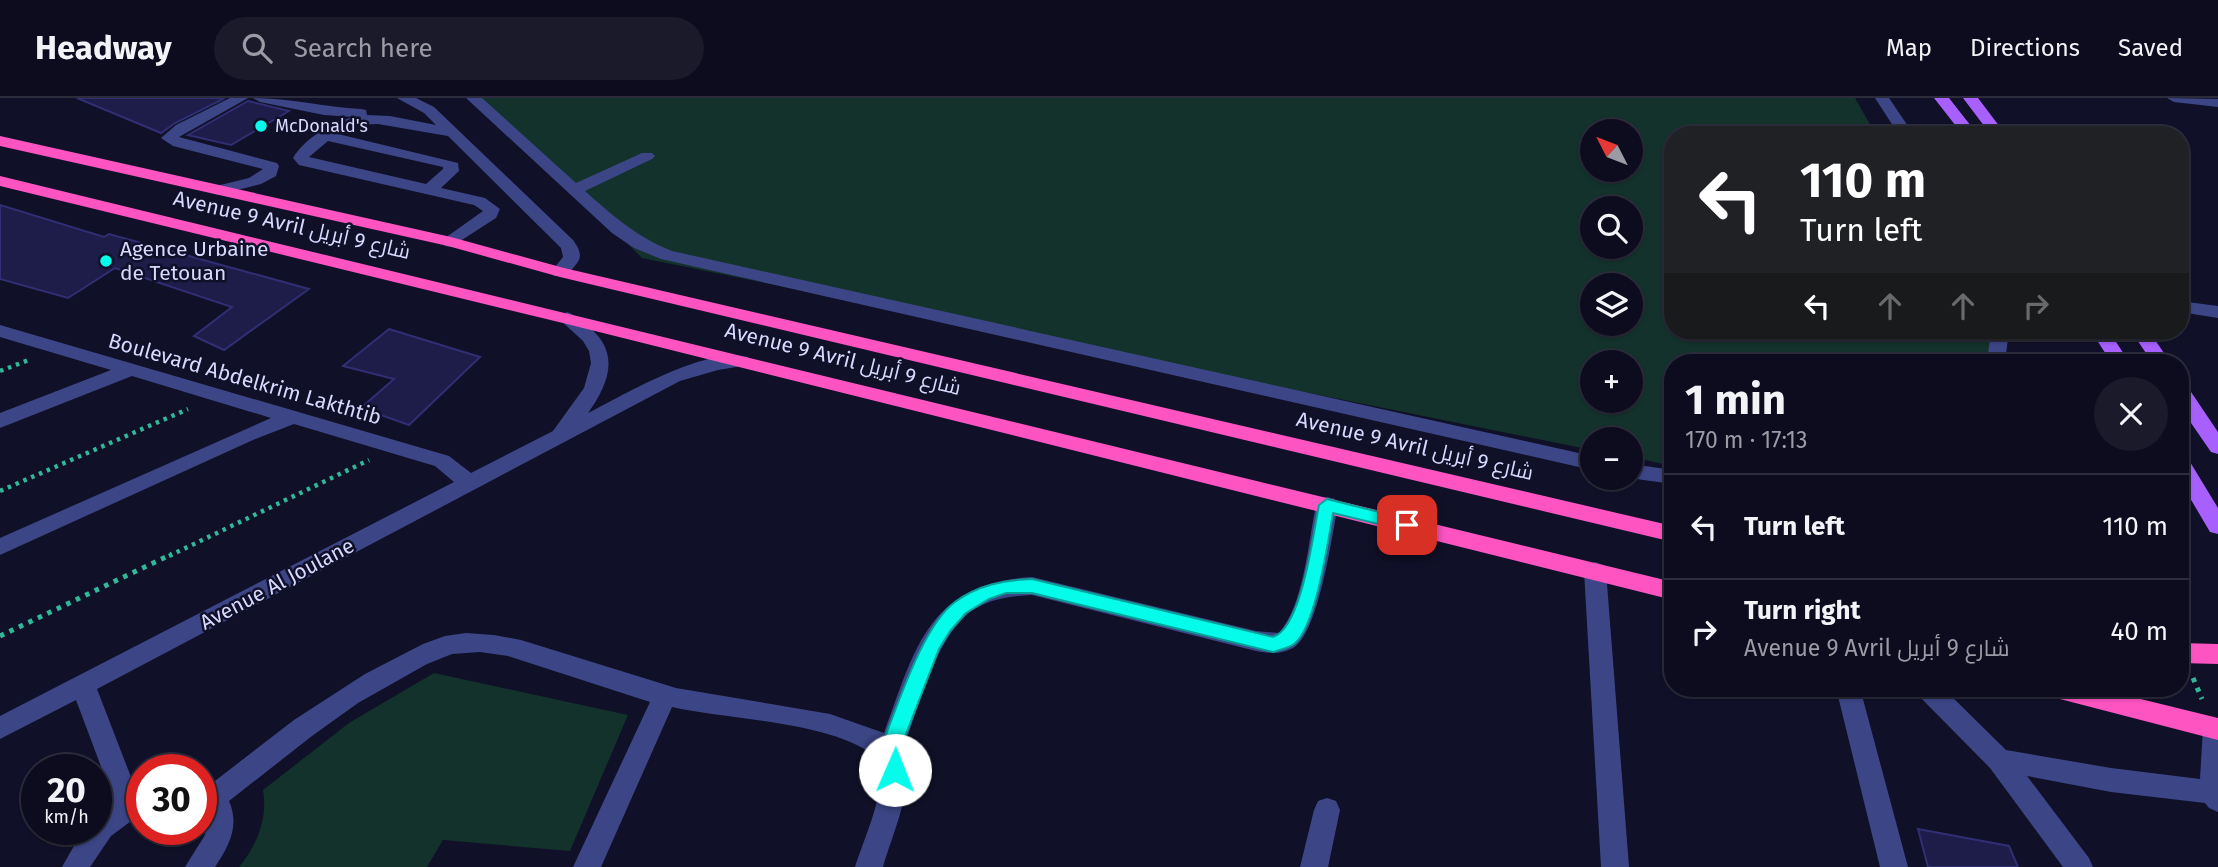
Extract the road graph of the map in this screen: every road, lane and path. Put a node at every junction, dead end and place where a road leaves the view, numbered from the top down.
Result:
1 (241, 98) edge
2 (260, 98) edge
3 (404, 98) edge
4 (473, 98) edge
5 (1882, 98) edge
6 (1941, 98) edge
7 (1970, 98) edge
8 (2174, 98) edge
9 (2218, 103) edge
10 (383, 120) junction
11 (1901, 126) edge
12 (1964, 126) edge
13 (1992, 126) edge
14 (448, 128) junction
15 (325, 136) junction
16 (0, 141) edge
17 (647, 156) dead end
18 (0, 181) edge
19 (576, 188) junction
20 (218, 190) junction
21 (428, 191) junction
22 (451, 242) junction
23 (560, 272) junction
24 (2189, 307) edge
25 (2218, 312) edge
26 (567, 318) junction
27 (0, 331) edge
28 (741, 361) junction
29 (130, 370) junction
30 (219, 396) junction
31 (2189, 404) edge
32 (293, 417) junction
33 (0, 421) edge
34 (553, 440) junction
35 (396, 447) junction
36 (2218, 447) edge
37 (1580, 460) edge
38 (1643, 473) edge
39 (1664, 476) edge
40 (2189, 477) edge
41 (470, 484) junction
42 (0, 491) edge
43 (1327, 505) junction
44 (2218, 526) edge
45 (1664, 532) edge
46 (0, 547) edge
47 (1595, 571) junction
48 (1664, 589) edge
49 (0, 636) edge
50 (2189, 654) edge
51 (2218, 654) edge
52 (2189, 670) edge
53 (83, 685) junction
54 (664, 697) junction
55 (1850, 697) edge
56 (1936, 697) edge
57 (2092, 697) edge
58 (0, 728) edge
59 (2217, 728) edge
60 (889, 752) junction
61 (1999, 760) junction
62 (126, 783) edge
63 (217, 788) edge
64 (2215, 796) edge
65 (217, 805) edge
66 (126, 810) edge
67 (1327, 810) dead end
68 (217, 834) edge
69 (213, 845) edge
70 (76, 867) edge
71 (199, 867) edge
72 (587, 867) edge
73 (869, 867) edge
74 (1314, 867) edge
75 (1615, 867) edge
76 (1894, 867) edge
77 (2079, 867) edge

1 - 20 street
2 - 10 street
3 - 14 street
4 - 19 street
5 - 11 street
6 - 12 main road
7 - 13 main road
8 - 9 street
10 - 14 street
10 - 15 street
14 - 23 street
15 - 21 street
15 - 21 street
16 - 20 highway, Avenue 9 Avril شارع 9 أبريل
17 - 19 street
18 - 26 highway, Avenue 9 Avril شارع 9 أبريل
19 - 37 street
20 - 22 highway, Avenue 9 Avril شارع 9 أبريل
21 - 22 street
22 - 23 highway, Avenue 9 Avril شارع 9 أبريل
23 - 45 highway, Avenue 9 Avril شارع 9 أبريل
24 - 25 street
26 - 28 highway, Avenue 9 Avril شارع 9 أبريل
26 - 34 street, Avenue Al Joulane
27 - 29 street, Boulevard Abdelkrim Lakthtib
28 - 34 street, Avenue Al Joulane
28 - 43 highway, Avenue 9 Avril شارع 9 أبريل
29 - 30 street, Boulevard Abdelkrim Lakthtib
29 - 33 street
30 - 32 street, Boulevard Abdelkrim Lakthtib
30 - 42 path
31 - 36 main road
32 - 35 street, Boulevard Abdelkrim Lakthtib
32 - 46 street
34 - 41 street, Avenue Al Joulane
35 - 41 street, Boulevard Abdelkrim Lakthtib
35 - 49 path
38 - 39 street
40 - 44 main road
41 - 53 street, Avenue Al Joulane
43 - 47 highway, Avenue 9 Avril شارع 9 أبريل
43 - 60 street
47 - 48 highway, Avenue 9 Avril شارع 9 أبريل
47 - 75 street
50 - 51 highway
52 - 59 path
53 - 58 street, Avenue Al Joulane
53 - 62 street
54 - 60 street
54 - 63 street
54 - 72 street
55 - 76 street
56 - 61 street
57 - 59 highway
59 - 64 street
60 - 73 street
61 - 64 street
61 - 77 street
65 - 68 street
66 - 70 street
67 - 74 street
69 - 71 street

